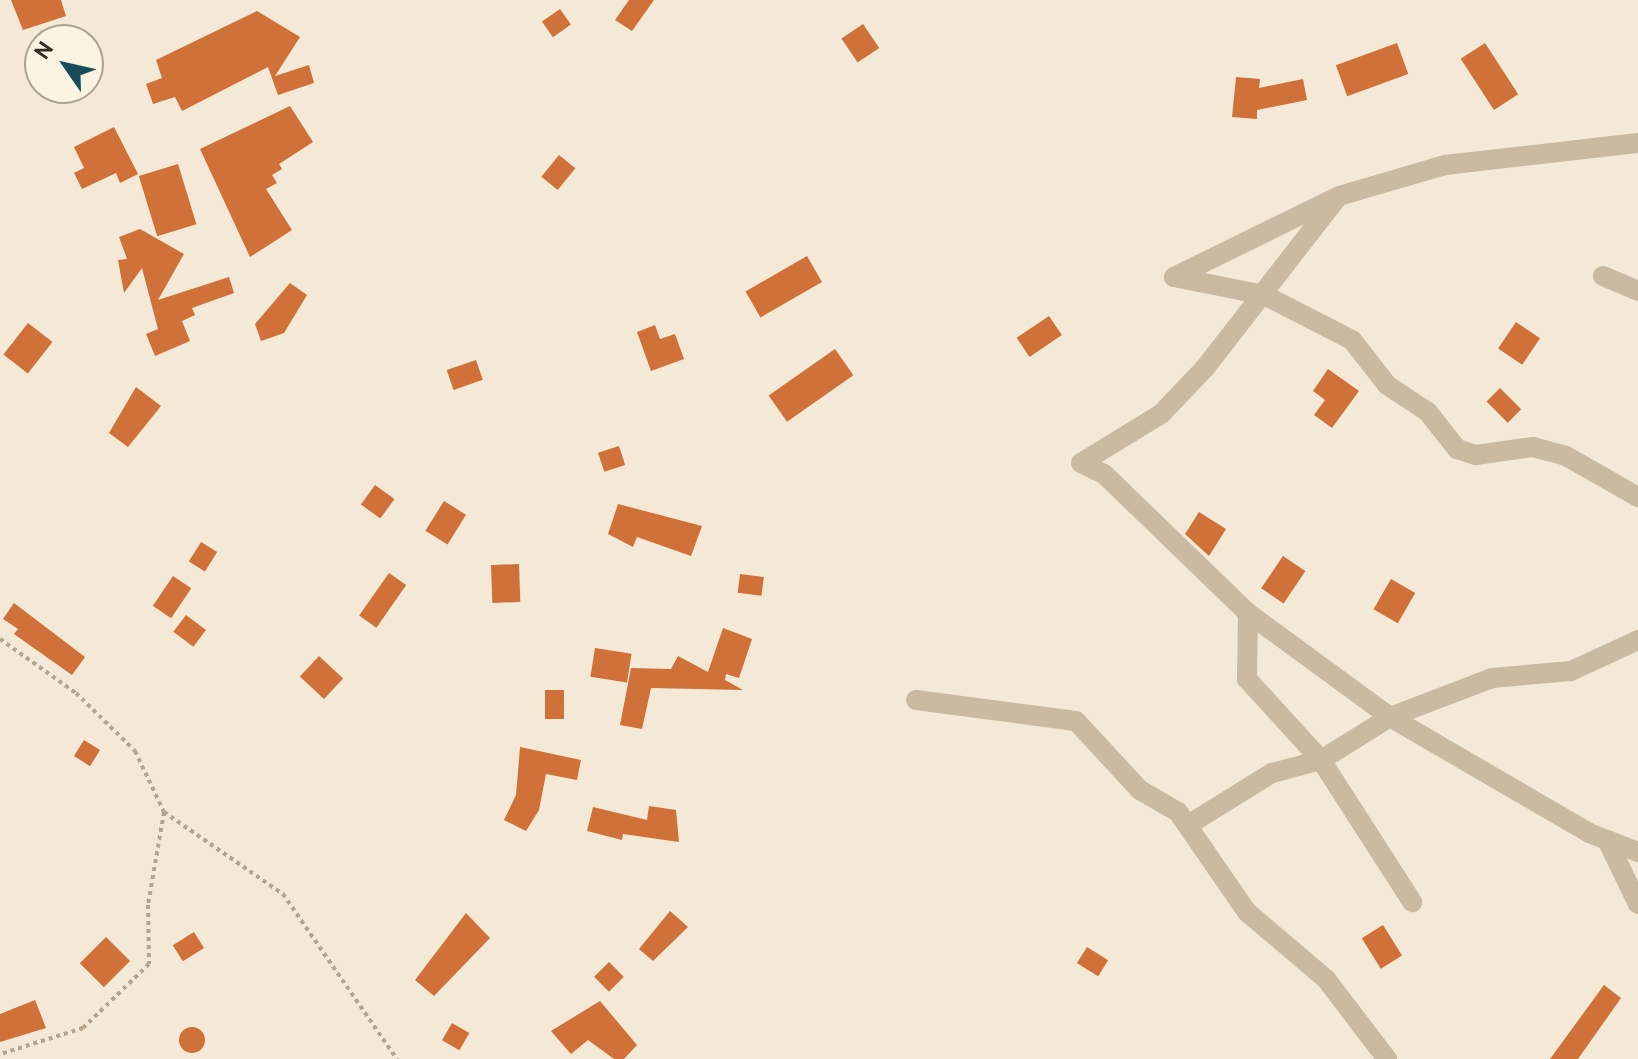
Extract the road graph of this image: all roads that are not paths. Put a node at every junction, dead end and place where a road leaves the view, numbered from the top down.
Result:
1 (1638, 143) edge
2 (1339, 196) junction
3 (1603, 276) dead end
4 (1638, 291) edge
5 (1264, 295) junction
6 (1637, 495) edge
7 (1248, 613) junction
8 (1638, 640) edge
9 (916, 700) dead end
10 (1390, 717) junction
11 (1321, 760) junction
12 (1188, 825) junction
13 (1607, 840) junction
14 (1638, 852) edge
15 (1412, 902) dead end
16 (1638, 904) edge
17 (1387, 1059) edge

1 - 2 street
2 - 5 street
2 - 5 street
3 - 4 street
5 - 6 street
5 - 7 street
7 - 10 street
7 - 11 street
8 - 10 street
9 - 12 street
10 - 11 street
10 - 13 street
11 - 12 street
11 - 15 street
12 - 17 street
13 - 14 street
13 - 16 street

